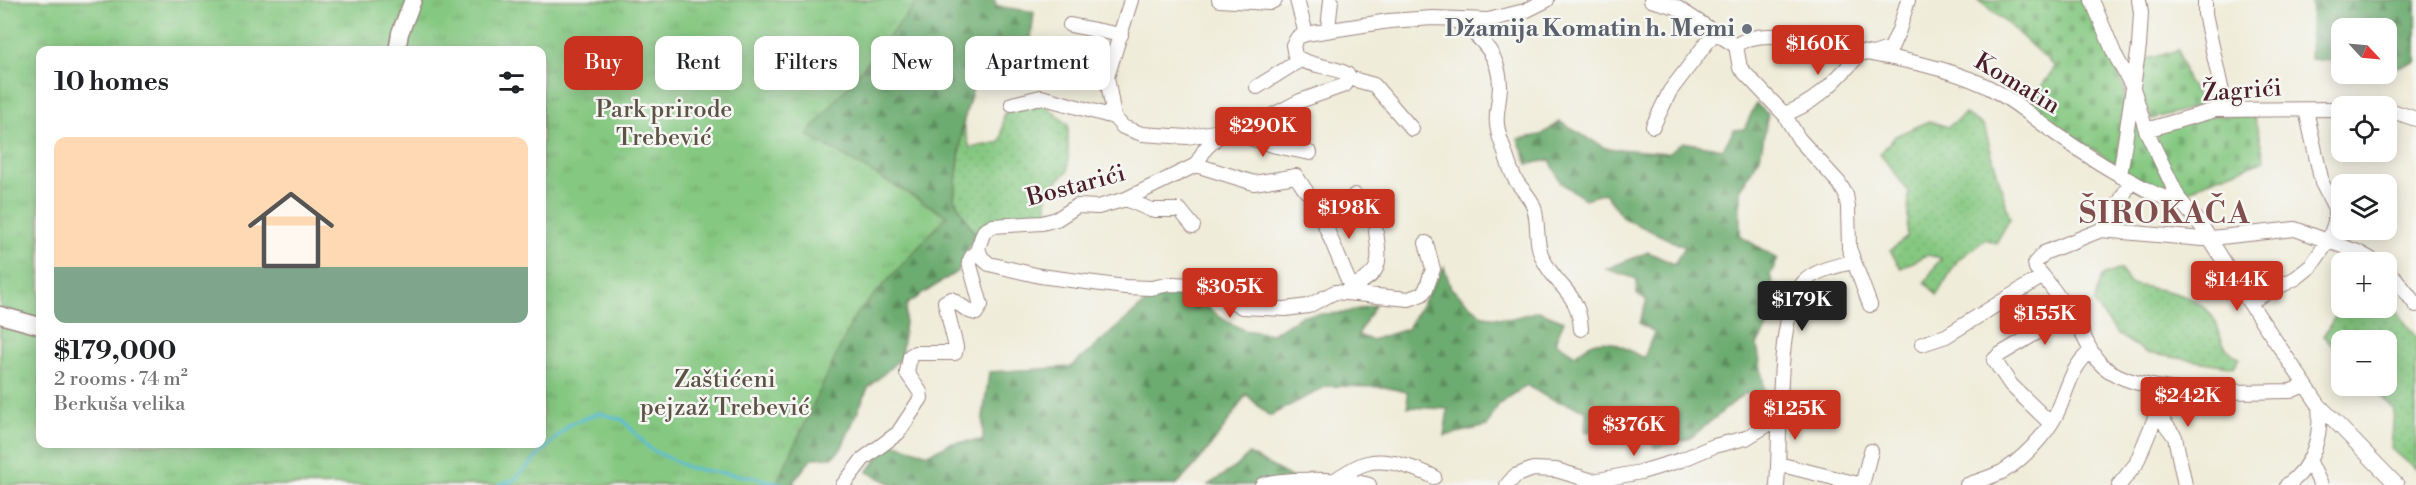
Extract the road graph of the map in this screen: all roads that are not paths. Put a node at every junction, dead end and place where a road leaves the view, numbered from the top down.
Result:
1 (413, 0) edge
2 (1131, 0) edge
3 (1220, 0) edge
4 (1275, 0) edge
5 (1297, 0) edge
6 (1330, 0) edge
7 (1547, 0) edge
8 (1651, 0) edge
9 (1908, 0) edge
10 (2092, 0) edge
11 (2139, 0) edge
12 (2205, 0) edge
13 (1455, 20) junction
14 (1070, 24) dead end
15 (1328, 29) junction
16 (1715, 32) junction
17 (1306, 34) junction
18 (1121, 35) junction
19 (398, 46) edge
20 (1736, 46) junction
21 (1866, 54) junction
22 (1300, 60) junction
23 (1349, 78) junction
24 (1257, 87) dead end
25 (2133, 88) junction
26 (1012, 104) dead end
27 (2331, 109) edge
28 (2215, 110) junction
29 (2306, 110) junction
30 (2397, 113) edge
31 (1784, 114) junction
32 (1114, 117) junction
33 (2416, 119) edge
34 (1653, 126) dead end
35 (1412, 129) dead end
36 (1225, 130) junction
37 (2146, 130) junction
38 (1310, 153) dead end
39 (1196, 165) junction
40 (2126, 179) junction
41 (1306, 191) dead end
42 (1354, 195) dead end
43 (1126, 199) junction
44 (2180, 199) junction
45 (1193, 226) dead end
46 (2101, 230) junction
47 (1376, 231) dead end
48 (2210, 239) junction
49 (2329, 240) junction
50 (1426, 243) dead end
51 (978, 252) junction
52 (2355, 252) edge
53 (1853, 262) junction
54 (2043, 276) junction
55 (2397, 283) edge
56 (1352, 290) junction
57 (2060, 301) junction
58 (2249, 302) junction
59 (1870, 305) dead end
60 (2416, 305) edge
61 (0, 315) edge
62 (36, 325) edge
63 (1581, 329) dead end
64 (1922, 344) dead end
65 (2091, 351) junction
66 (2304, 385) junction
67 (2153, 388) junction
68 (2319, 405) junction
69 (2157, 413) junction
70 (1779, 418) junction
71 (2050, 423) junction
72 (1871, 451) dead end
73 (2309, 460) junction
74 (1779, 464) junction
75 (1434, 477) dead end
76 (1335, 480) junction
77 (843, 485) edge
78 (1262, 485) edge
79 (1369, 485) edge
80 (1507, 485) edge
81 (1777, 485) edge
82 (1862, 485) edge
83 (1967, 485) edge
84 (2120, 485) edge
85 (2186, 485) edge
86 (2287, 485) edge
87 (2321, 485) edge
88 (2397, 485) edge

1 - 19 main road
2 - 18 street
3 - 4 street
5 - 17 street
6 - 15 street
7 - 13 street
8 - 16 street
9 - 21 street
10 - 25 street
11 - 25 street
12 - 28 street
13 - 15 street
13 - 63 street
14 - 18 street
15 - 17 street
16 - 20 street
16 - 34 street
17 - 22 street
18 - 32 street
20 - 21 street, Komatin
20 - 31 street
21 - 31 street
21 - 40 street, Komatin
22 - 23 street
22 - 24 street
23 - 35 street
23 - 36 street
25 - 37 street
25 - 40 street
26 - 32 street
27 - 29 street, Žagrići
28 - 29 street, Žagrići
28 - 37 street, Žagrići
29 - 49 street
30 - 33 street
31 - 53 street
32 - 36 street
36 - 38 street
36 - 39 street, Bostarići
37 - 44 street
39 - 41 street
39 - 43 street, Bostarići
40 - 44 street, Komatin
40 - 46 street
42 - 56 street
43 - 45 street
43 - 51 street, Bostarići
44 - 48 street
46 - 48 street
46 - 54 street
47 - 56 street
48 - 49 street
48 - 58 street
49 - 52 street
49 - 58 street
50 - 56 street
51 - 56 street
51 - 77 street, Bostarići
53 - 59 street
53 - 70 street
54 - 57 street
54 - 64 street
55 - 60 street
57 - 65 street
57 - 71 street
58 - 66 street
61 - 62 main road
65 - 67 street
65 - 71 street
66 - 67 street
66 - 68 street
67 - 69 street
68 - 73 street
68 - 88 street
69 - 84 street
69 - 85 street
70 - 74 street
70 - 80 street
71 - 83 street
72 - 82 street
73 - 86 street
73 - 87 street
74 - 81 street
74 - 82 street
75 - 76 street
76 - 78 street
76 - 79 street

